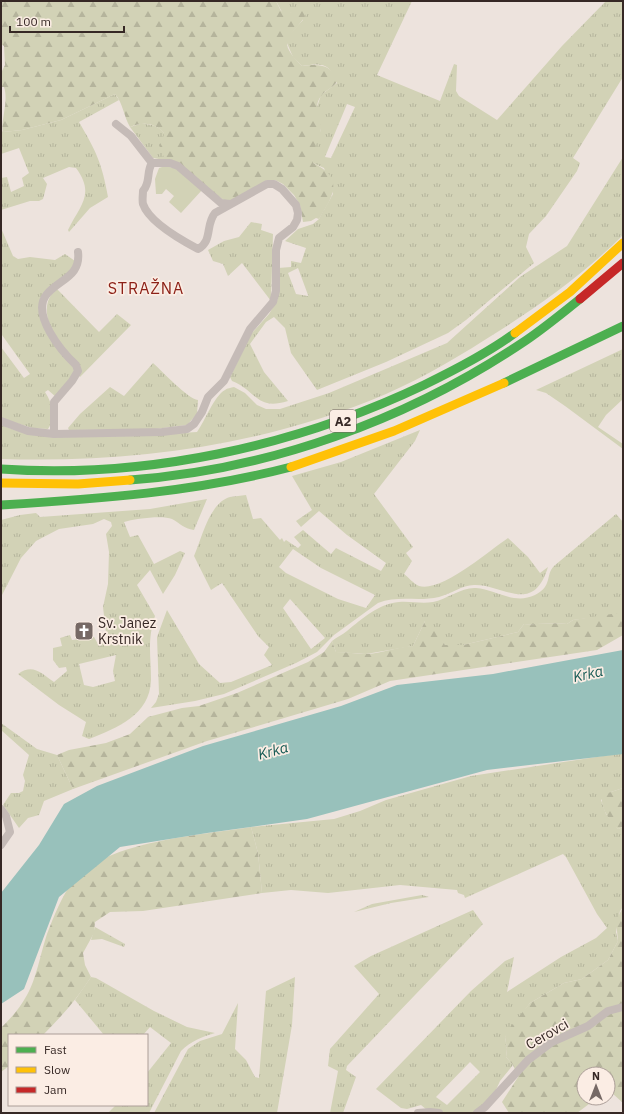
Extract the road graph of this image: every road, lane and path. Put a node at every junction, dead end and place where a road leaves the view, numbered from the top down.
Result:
1 (116, 124) dead end
2 (152, 163) junction
3 (230, 204) junction
4 (623, 243) edge
5 (78, 252) dead end
6 (623, 263) edge
7 (623, 326) edge
8 (1, 422) edge
9 (54, 434) junction
10 (1, 469) edge
11 (1, 483) edge
12 (1, 505) edge
13 (1, 809) edge
14 (1, 845) edge
15 (623, 1007) edge
16 (418, 1113) edge
17 (440, 1113) edge
18 (477, 1113) edge

1 - 2 street
2 - 3 street
2 - 3 street
3 - 9 street
4 - 10 main road, A2
5 - 9 street
6 - 11 main road, A2
7 - 12 main road
8 - 9 street
13 - 14 street
15 - 18 street, Cerovci
16 - 17 street

